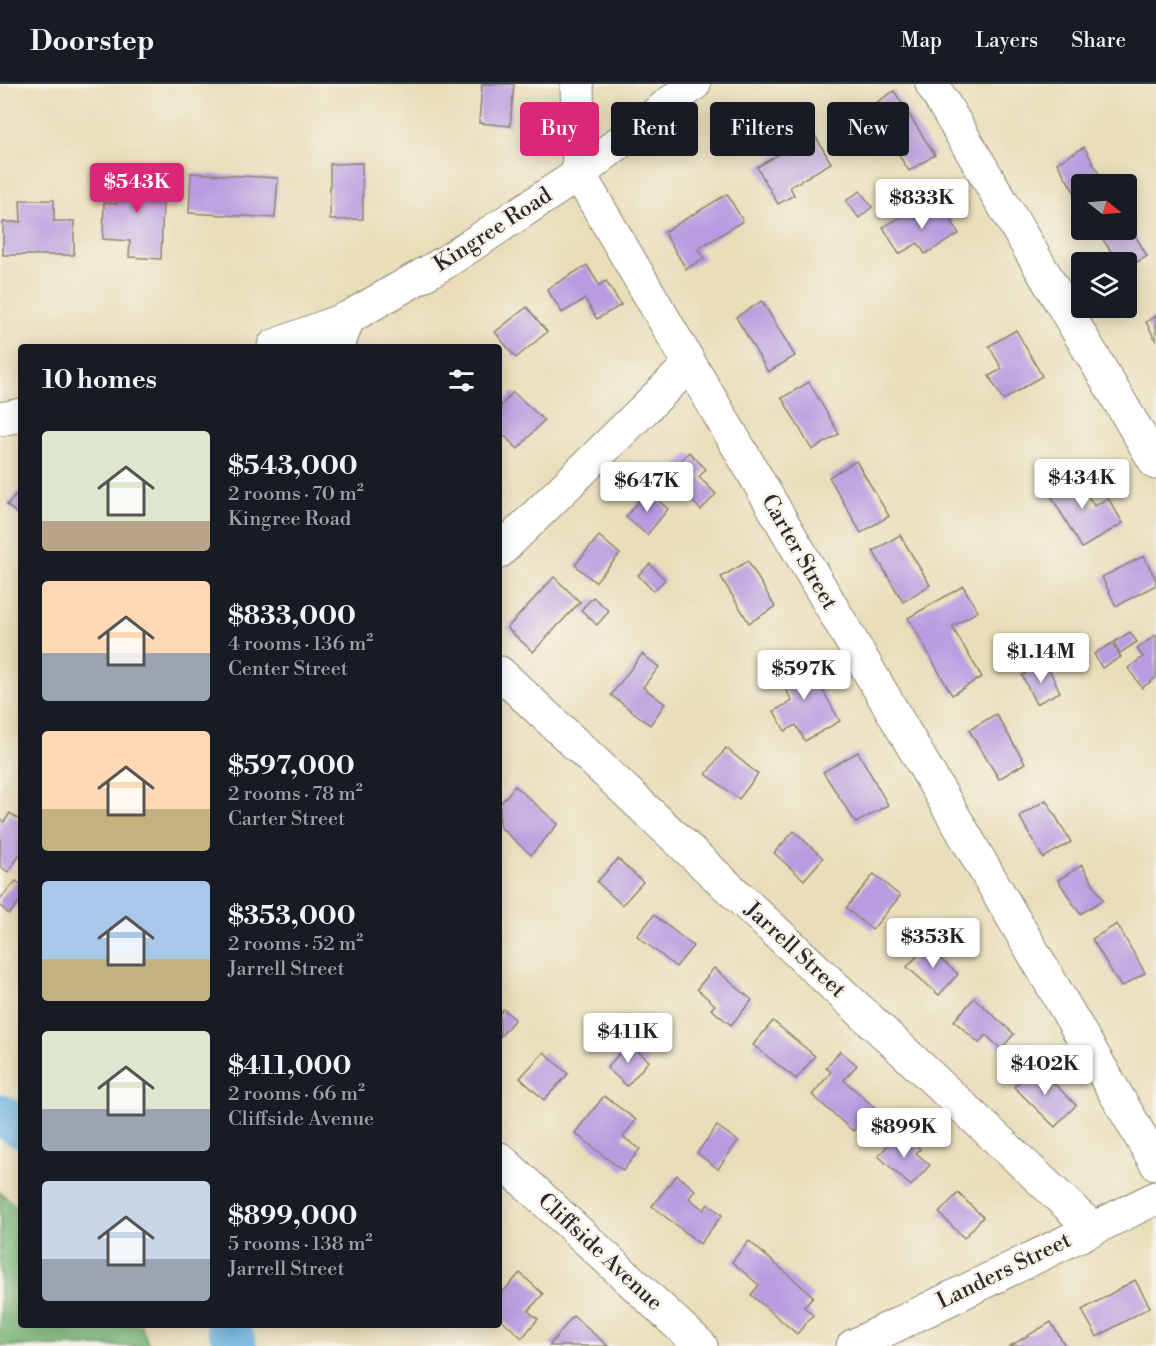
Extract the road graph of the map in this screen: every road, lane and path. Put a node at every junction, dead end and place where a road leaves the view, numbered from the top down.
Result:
1 (577, 84) edge
2 (694, 84) edge
3 (932, 84) edge
4 (579, 174) junction
5 (343, 332) edge
6 (284, 344) edge
7 (689, 365) junction
8 (18, 415) edge
9 (0, 418) edge
10 (1156, 464) edge
11 (502, 549) edge
12 (502, 675) edge
13 (502, 1161) edge
14 (1156, 1163) edge
15 (1156, 1198) edge
16 (1091, 1227) junction
17 (701, 1346) edge
18 (853, 1346) edge

1 - 4 street, Carter Street
2 - 4 street, Kingree Road
3 - 10 street
4 - 5 street, Kingree Road
4 - 7 street, Carter Street
5 - 6 street, Kingree Road
7 - 11 street
7 - 14 street, Carter Street
8 - 9 street
12 - 16 street, Jarrell Street
13 - 17 street, Cliffside Avenue
15 - 16 street, Landers Street
16 - 18 street, Landers Street

